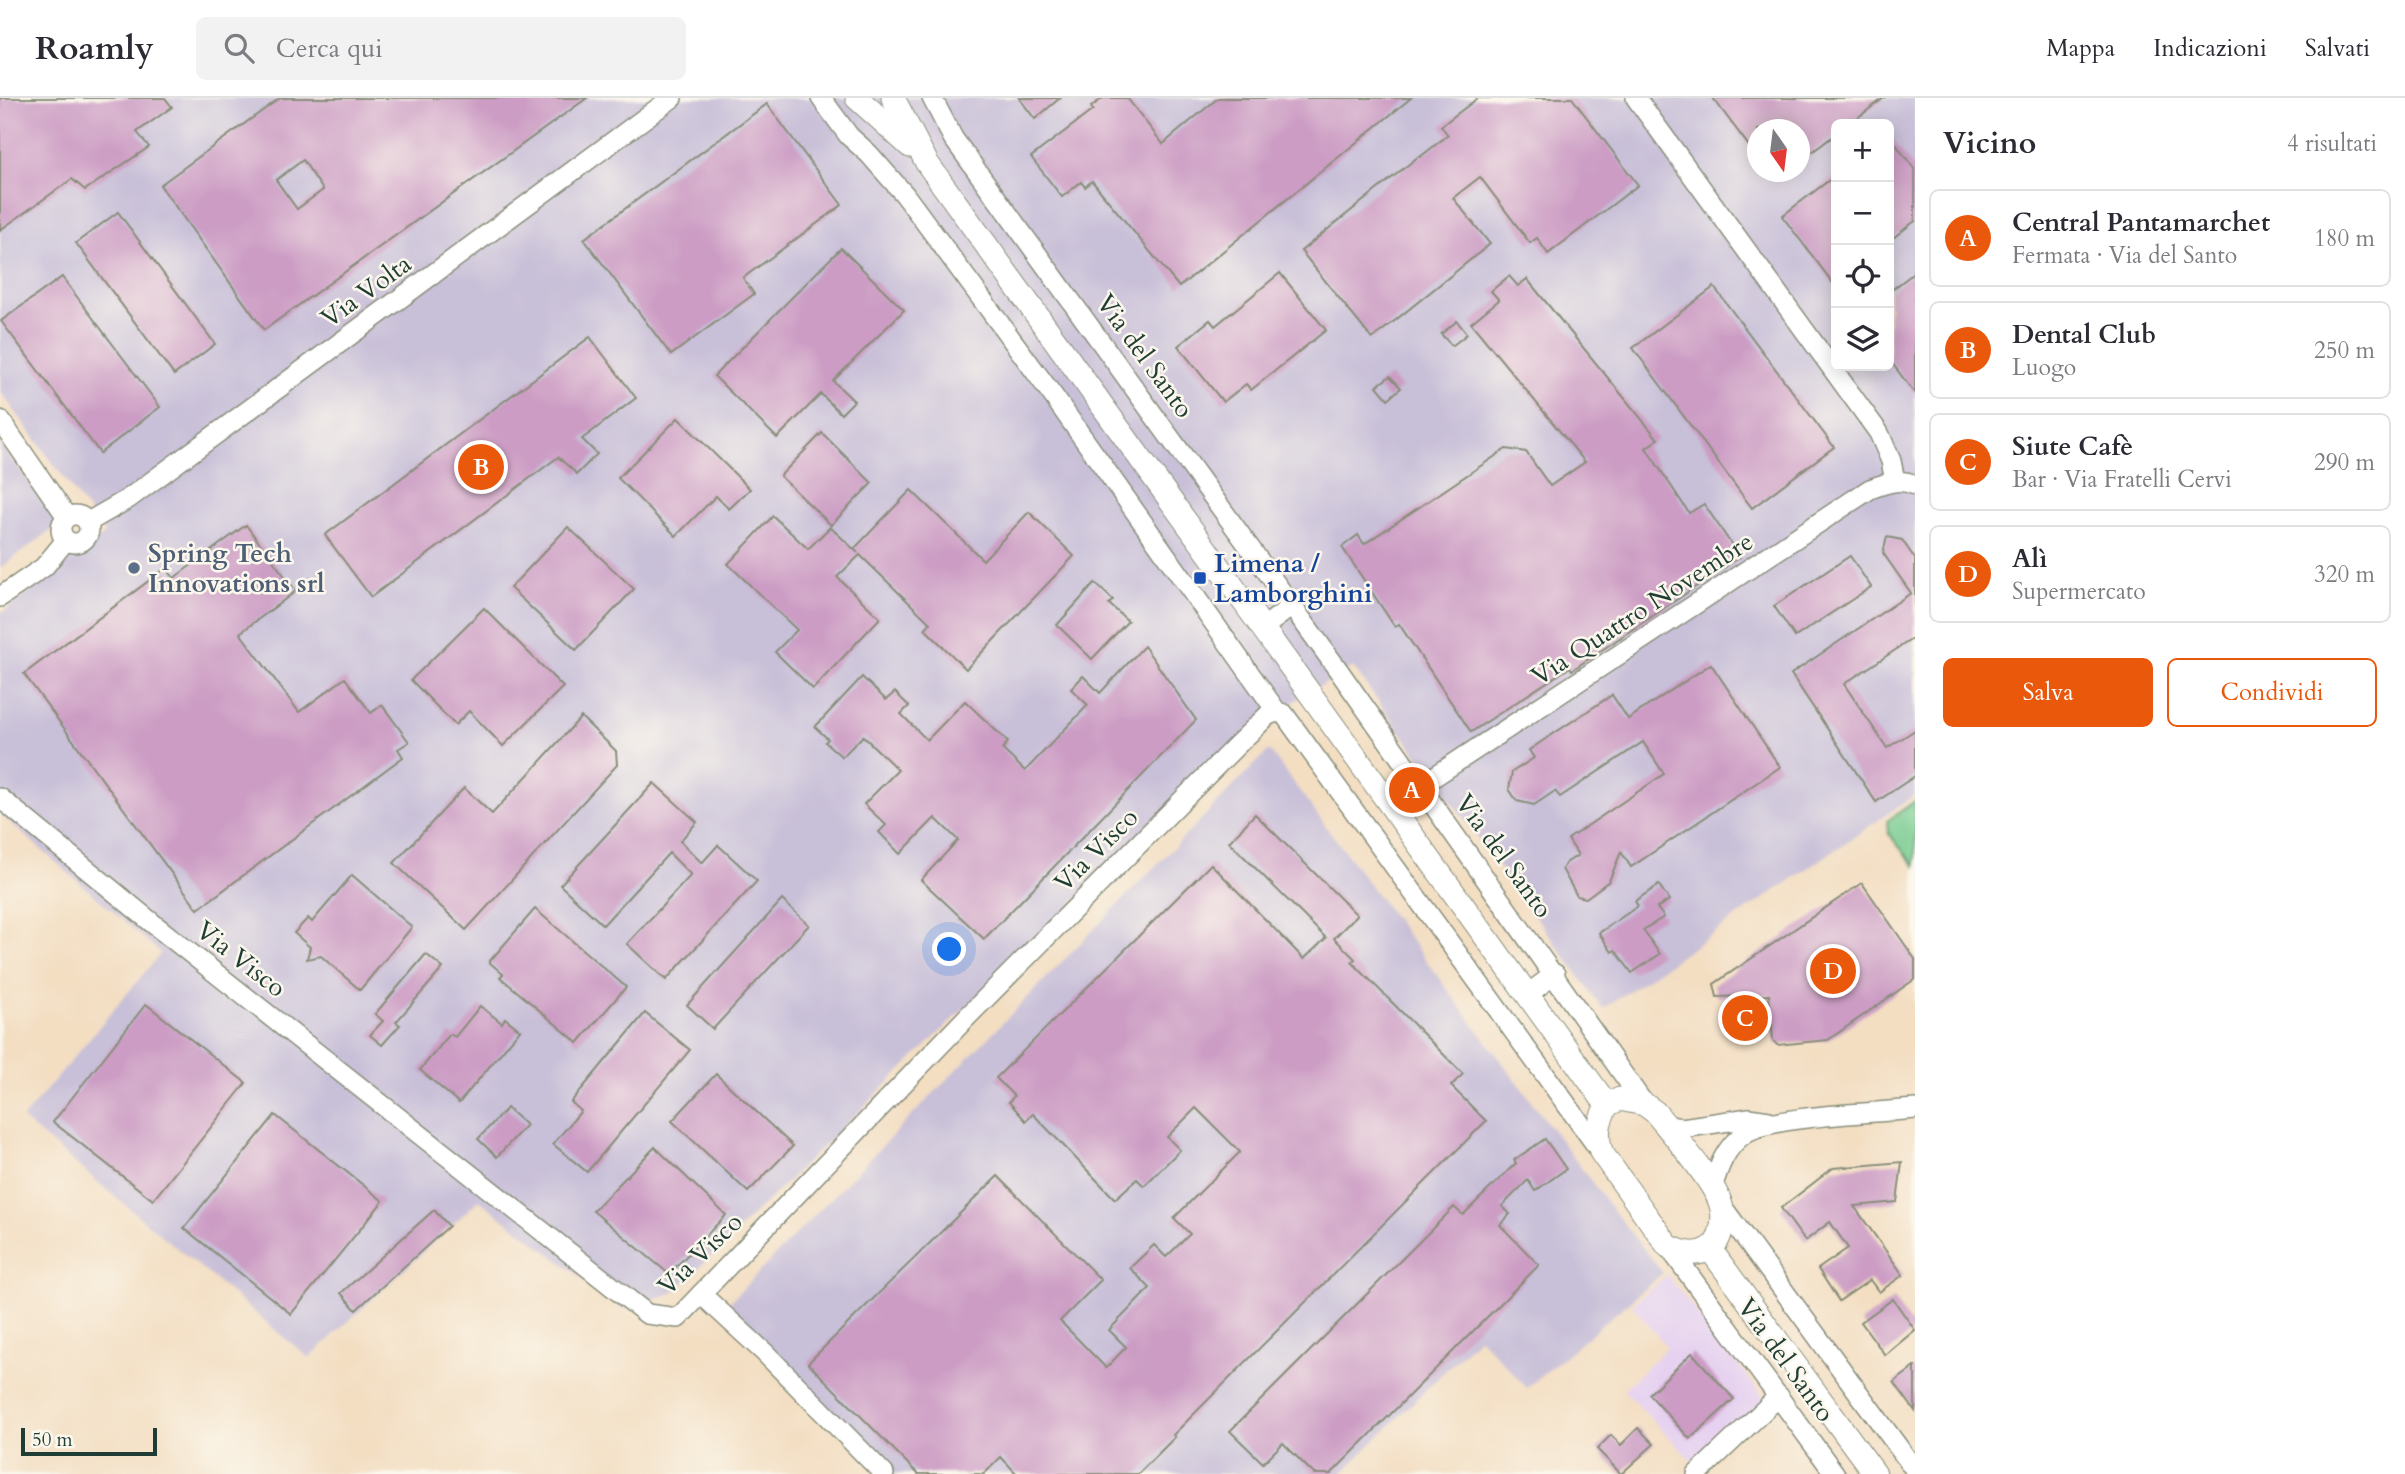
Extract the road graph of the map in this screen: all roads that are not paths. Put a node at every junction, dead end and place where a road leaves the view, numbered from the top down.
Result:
1 (673, 98) edge
2 (821, 98) edge
3 (857, 98) edge
4 (892, 98) edge
5 (1636, 98) edge
6 (935, 103) edge
7 (927, 163) junction
8 (0, 420) edge
9 (1895, 481) junction
10 (1915, 485) edge
11 (67, 517) junction
12 (88, 522) junction
13 (66, 540) junction
14 (0, 597) edge
15 (1292, 607) junction
16 (1264, 627) junction
17 (1277, 712) junction
18 (1420, 786) junction
19 (0, 798) edge
20 (1555, 975) junction
21 (1528, 995) junction
22 (1644, 1104) junction
23 (1607, 1105) junction
24 (1915, 1109) edge
25 (1777, 1122) junction
26 (1665, 1125) junction
27 (1601, 1152) junction
28 (1717, 1196) junction
29 (1668, 1246) junction
30 (1710, 1249) junction
31 (701, 1294) junction
32 (1779, 1396) junction
33 (1915, 1471) edge
34 (884, 1474) edge
35 (1697, 1474) edge
36 (1835, 1474) edge
37 (1875, 1474) edge

1 - 12 street, Via Volta
2 - 17 street, Via del Santo
3 - 7 street
4 - 7 street
5 - 9 street
6 - 15 street, Via del Santo
7 - 16 street
8 - 11 street
9 - 10 street
9 - 18 street, Via Quattro Novembre
11 - 12 street
11 - 13 street
12 - 13 street, Via Volta
13 - 14 street, Via Volta
15 - 16 street
15 - 18 street, Via del Santo
16 - 21 street
17 - 27 street, Via del Santo
17 - 31 street, Via Visco
18 - 20 street, Via del Santo
19 - 31 street, Via Visco
20 - 21 street
20 - 22 street, Via del Santo
21 - 23 street
22 - 23 street
22 - 26 street, Via del Santo
23 - 27 street
24 - 25 street
25 - 26 street
25 - 28 street
26 - 28 street, Via del Santo
27 - 29 street, Via del Santo
28 - 30 street
28 - 33 street, Via del Santo
29 - 30 street
29 - 32 street, Via del Santo
30 - 37 street
31 - 34 street
32 - 35 street
32 - 36 street, Via del Santo

